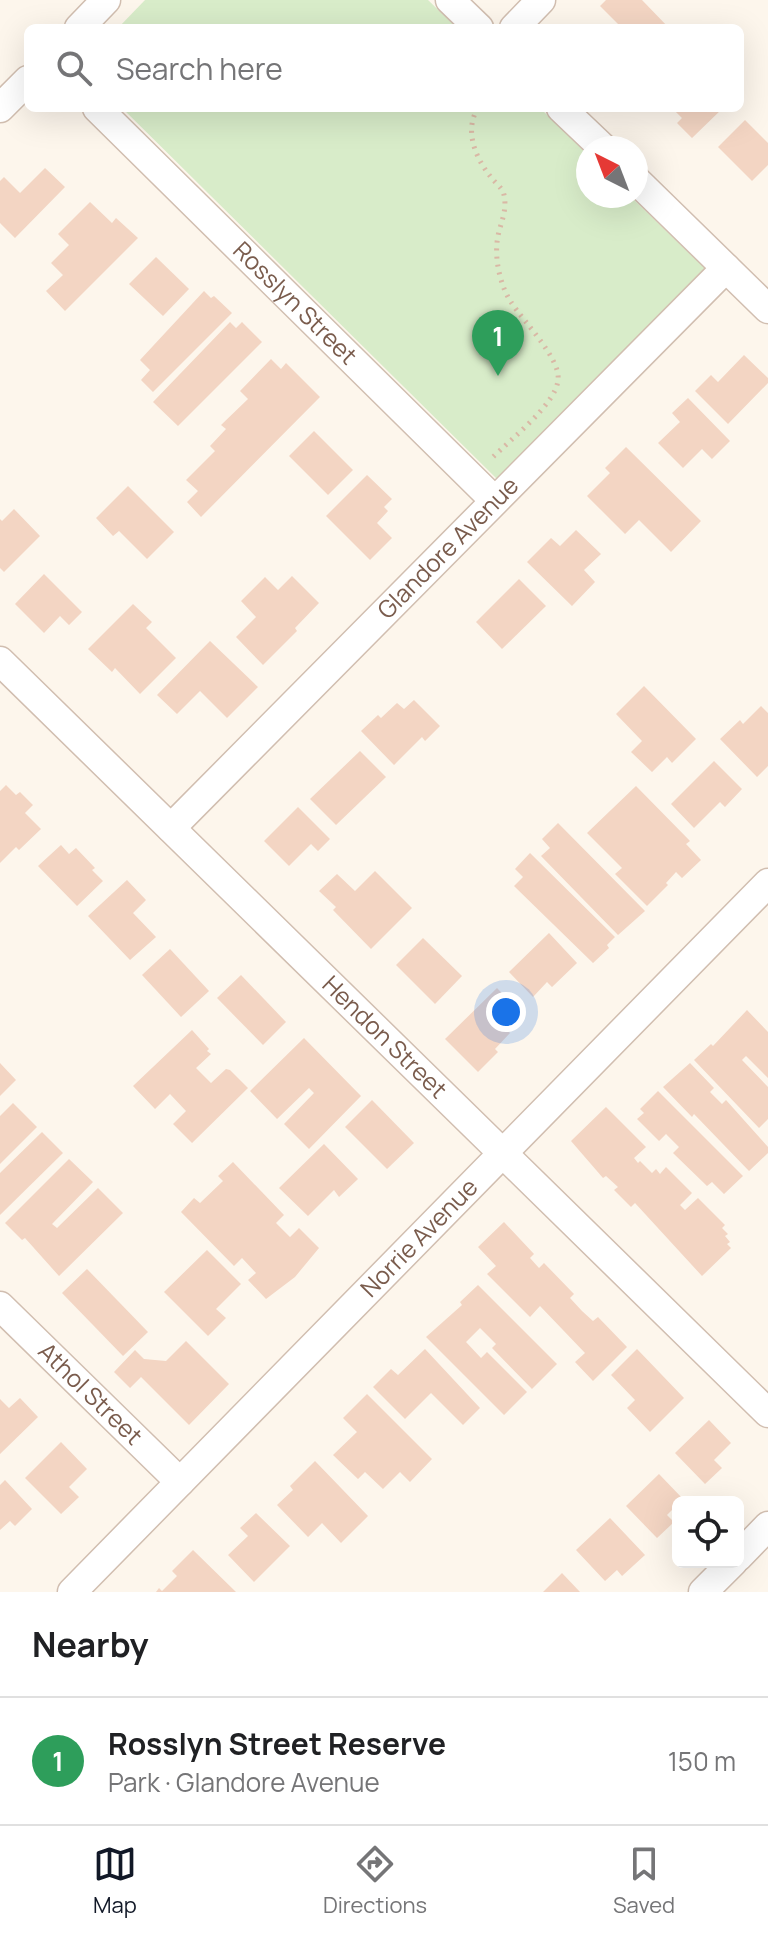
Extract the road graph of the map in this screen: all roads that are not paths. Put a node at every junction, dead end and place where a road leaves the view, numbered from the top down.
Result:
1 (106, 0) edge
2 (450, 0) edge
3 (541, 0) edge
4 (83, 24) edge
5 (475, 24) edge
6 (518, 24) edge
7 (24, 84) edge
8 (0, 108) edge
9 (101, 112) edge
10 (565, 112) edge
11 (590, 136) edge
12 (648, 192) edge
13 (726, 268) junction
14 (768, 309) edge
15 (494, 500) junction
16 (0, 661) edge
17 (171, 828) junction
18 (768, 883) edge
19 (503, 1153) junction
20 (0, 1306) edge
21 (768, 1413) edge
22 (180, 1482) junction
23 (768, 1526) edge
24 (744, 1551) edge
25 (727, 1568) edge
26 (72, 1592) edge
27 (703, 1592) edge

1 - 4 street
2 - 5 street
3 - 6 street
7 - 8 street
9 - 15 street, Rosslyn Street
10 - 11 street
12 - 13 street
13 - 14 street
13 - 15 street, Glandore Avenue
15 - 17 street, Glandore Avenue
16 - 17 street, Hendon Street
17 - 19 street, Hendon Street
18 - 19 street, Norrie Avenue
19 - 21 street, Hendon Street
19 - 22 street, Norrie Avenue
20 - 22 street, Athol Street
22 - 26 street, Norrie Avenue
23 - 24 street
25 - 27 street

